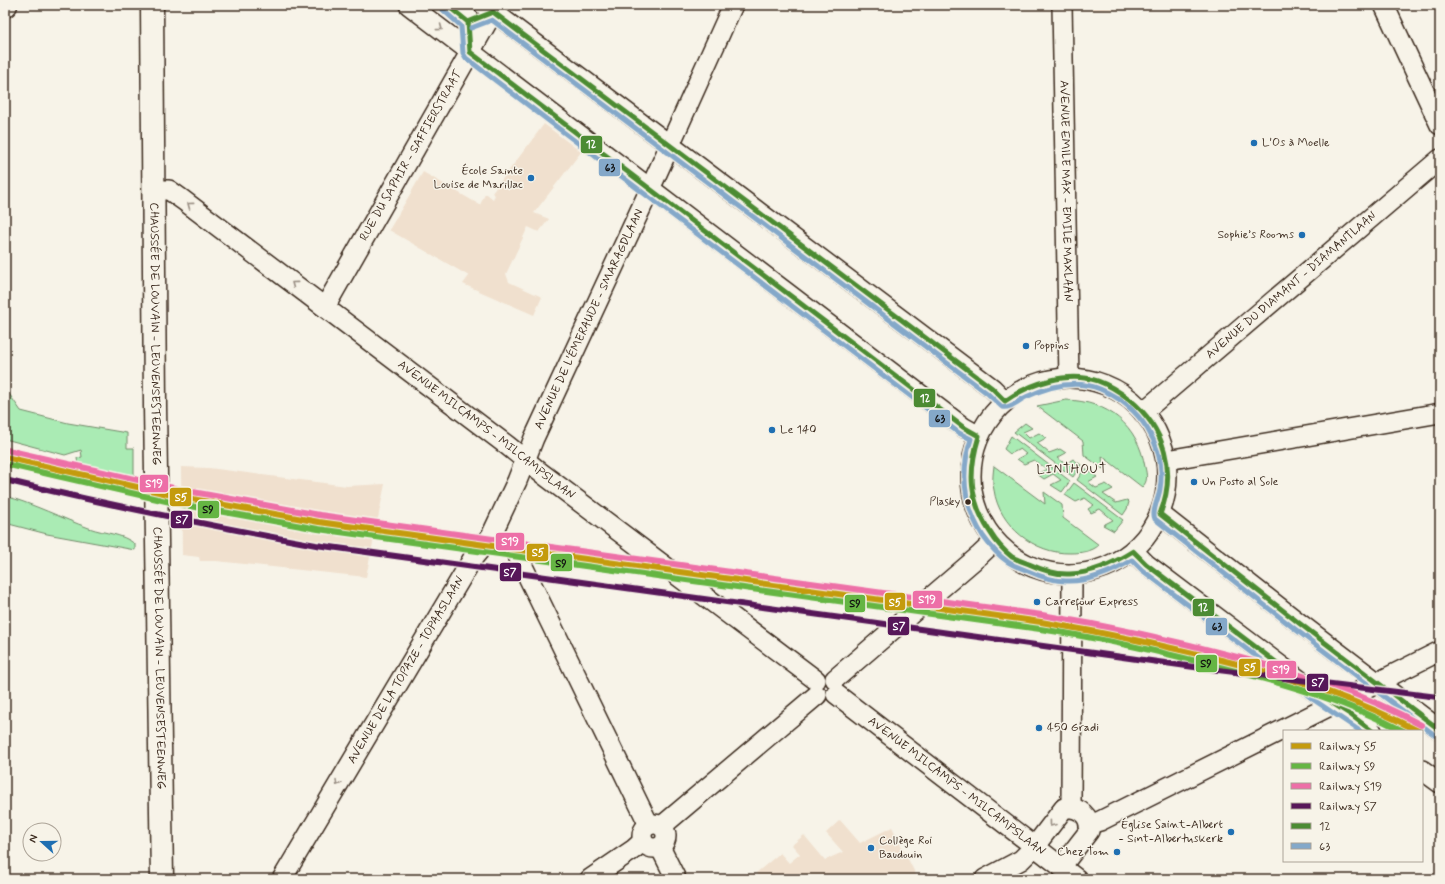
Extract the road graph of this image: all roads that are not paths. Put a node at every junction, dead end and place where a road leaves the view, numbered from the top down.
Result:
1 (152, 5) edge
2 (409, 5) edge
3 (733, 5) edge
4 (1062, 5) edge
5 (1384, 5) edge
6 (491, 7) edge
7 (470, 52) junction
8 (1440, 125) edge
9 (670, 145) junction
10 (1440, 159) edge
11 (650, 189) junction
12 (154, 190) junction
13 (325, 307) junction
14 (1068, 378) junction
15 (1005, 401) junction
16 (1143, 412) junction
17 (1440, 413) edge
18 (979, 436) junction
19 (525, 460) junction
20 (1167, 460) junction
21 (1160, 514) junction
22 (491, 536) junction
23 (995, 541) junction
24 (1133, 551) junction
25 (1072, 574) junction
26 (1440, 651) edge
27 (1378, 683) junction
28 (816, 687) junction
29 (836, 687) junction
30 (1335, 704) junction
31 (1371, 730) edge
32 (1440, 730) edge
33 (1423, 771) edge
34 (1440, 783) edge
35 (1071, 807) junction
36 (1090, 824) junction
37 (653, 835) junction
38 (1035, 846) junction
39 (1061, 866) junction
40 (162, 879) edge
41 (282, 879) edge
42 (590, 879) edge
43 (676, 879) edge
44 (985, 879) edge
45 (1077, 879) edge

1 - 12 main road, CHAUSSÉE DE LOUVAIN - LEUVENSESTEENWEG
2 -> 7 street
3 - 9 street, AVENUE DE L'ÉMERAUDE - SMARAGDLAAN
4 - 14 street, AVENUE EMILE MAX - EMILE MAXLAAN
5 - 8 street
6 - 7 street, RUE DU SAPHIR - SAFFIERSTRAAT
6 - 9 street
7 - 11 street
7 - 13 street, RUE DU SAPHIR - SAFFIERSTRAAT
9 - 11 street, AVENUE DE L'ÉMERAUDE - SMARAGDLAAN
9 - 15 street
10 - 16 street, AVENUE DU DIAMANT - DIAMANTLAAN
11 - 18 street
11 - 19 street, AVENUE DE L'ÉMERAUDE - SMARAGDLAAN
13 -> 12 street, AVENUE MILCAMPS - MILCAMPSLAAN
12 - 40 main road, CHAUSSÉE DE LOUVAIN - LEUVENSESTEENWEG
13 - 19 street, AVENUE MILCAMPS - MILCAMPSLAAN
14 - 15 street
14 - 16 street
15 - 18 street
16 - 20 street
17 - 20 street
18 - 23 street
19 - 22 street, AVENUE DE LA TOPAZE - TOPAASLAAN
19 - 28 street, AVENUE MILCAMPS - MILCAMPSLAAN
20 - 21 street
21 - 24 street
21 - 27 street
22 - 37 street
22 -> 41 street, AVENUE DE LA TOPAZE - TOPAASLAAN
23 - 25 street
23 - 29 street
24 - 25 street
24 - 30 street
25 - 35 street
26 - 27 street
27 - 30 street
27 - 32 street
28 - 29 street
28 - 37 street
29 - 38 street, AVENUE MILCAMPS - MILCAMPSLAAN
30 - 31 street
30 - 36 street
33 - 34 street
35 - 36 street
35 -> 38 street
36 - 39 street
37 - 42 street
37 - 43 street
38 - 39 street, AVENUE MILCAMPS - MILCAMPSLAAN
38 - 44 street
39 - 45 street, AVENUE MILCAMPS - MILCAMPSLAAN

